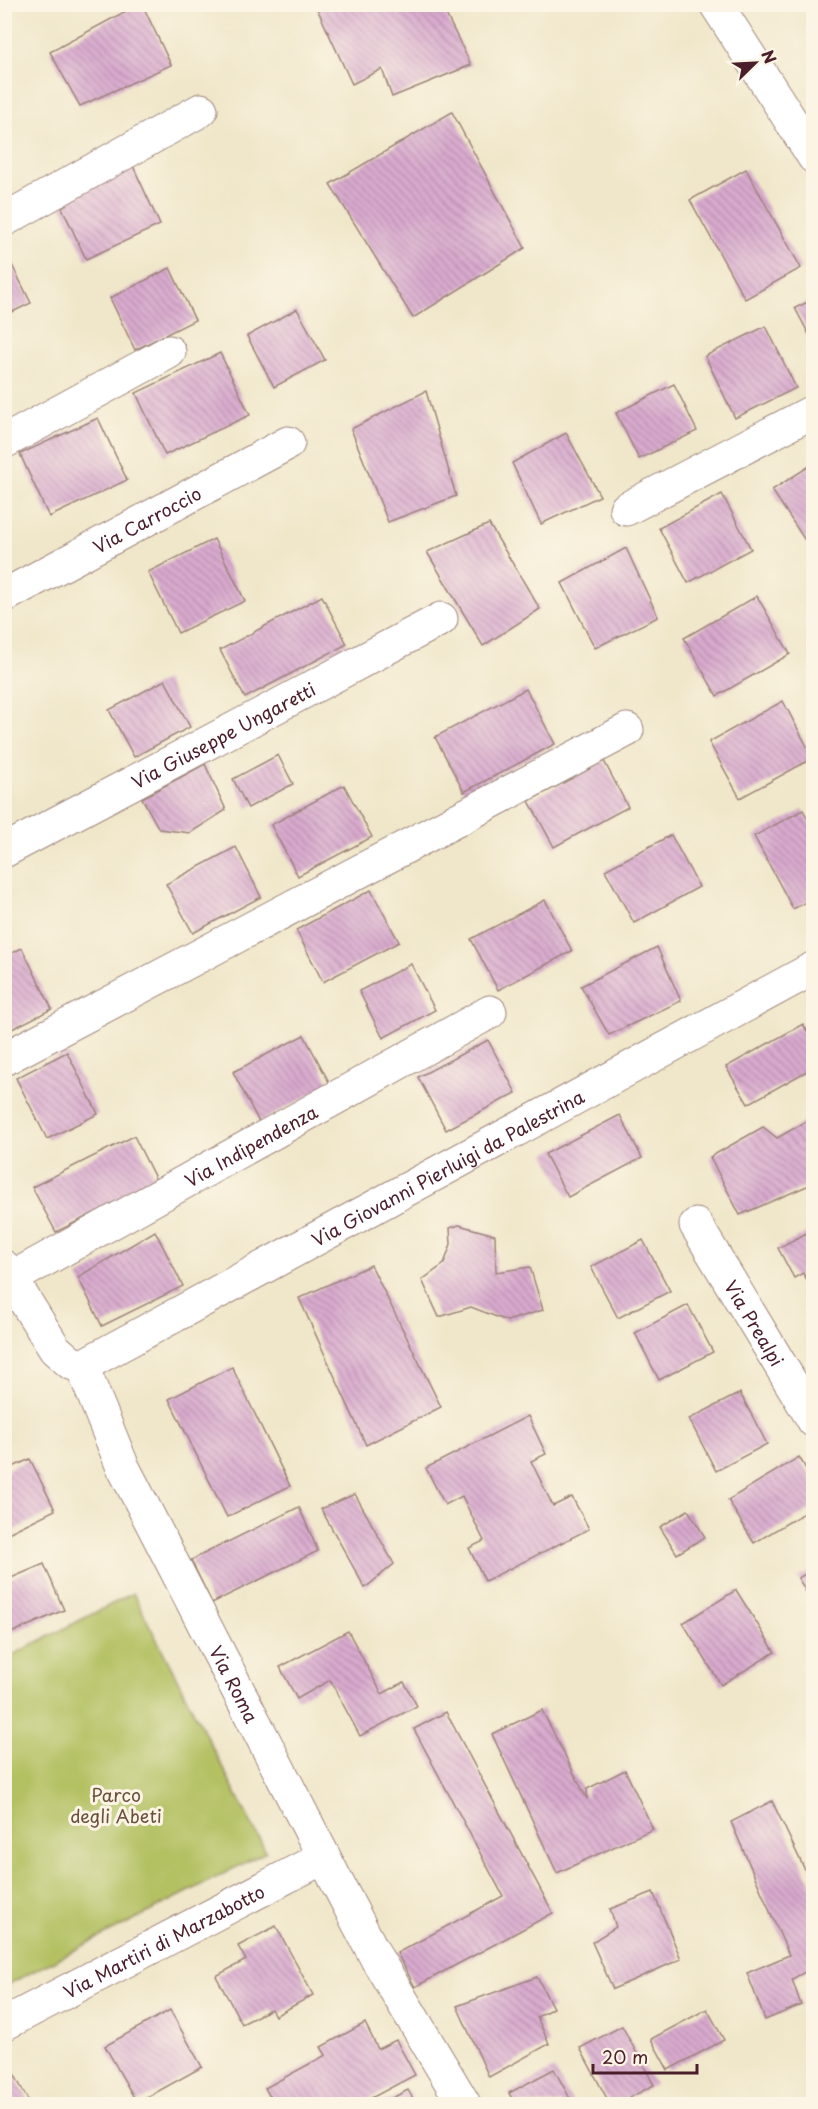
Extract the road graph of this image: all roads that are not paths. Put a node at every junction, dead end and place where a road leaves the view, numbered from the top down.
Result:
1 (716, 4) edge
2 (201, 110) dead end
3 (813, 157) edge
4 (4, 220) edge
5 (168, 352) dead end
6 (813, 411) edge
7 (4, 442) edge
8 (288, 443) dead end
9 (626, 510) dead end
10 (4, 596) edge
11 (441, 619) dead end
12 (627, 730) dead end
13 (4, 851) edge
14 (813, 968) edge
15 (490, 1012) dead end
16 (4, 1059) edge
17 (696, 1225) dead end
18 (8, 1273) edge
19 (82, 1366) junction
20 (813, 1421) edge
21 (324, 1857) junction
22 (4, 2024) edge
23 (464, 2104) edge

1 - 3 street
2 - 4 street
5 - 7 street
6 - 9 street
8 - 10 street, Via Carroccio
11 - 13 street, Via Giuseppe Ungaretti
12 - 16 street
14 - 19 street, Via Giovanni Pierluigi da Palestrina
15 - 18 street, Via Indipendenza
17 - 20 street, Via Prealpi
18 - 19 street
19 - 21 street, Via Roma
21 - 22 street, Via Martiri di Marzabotto
21 - 23 street, Via Roma

